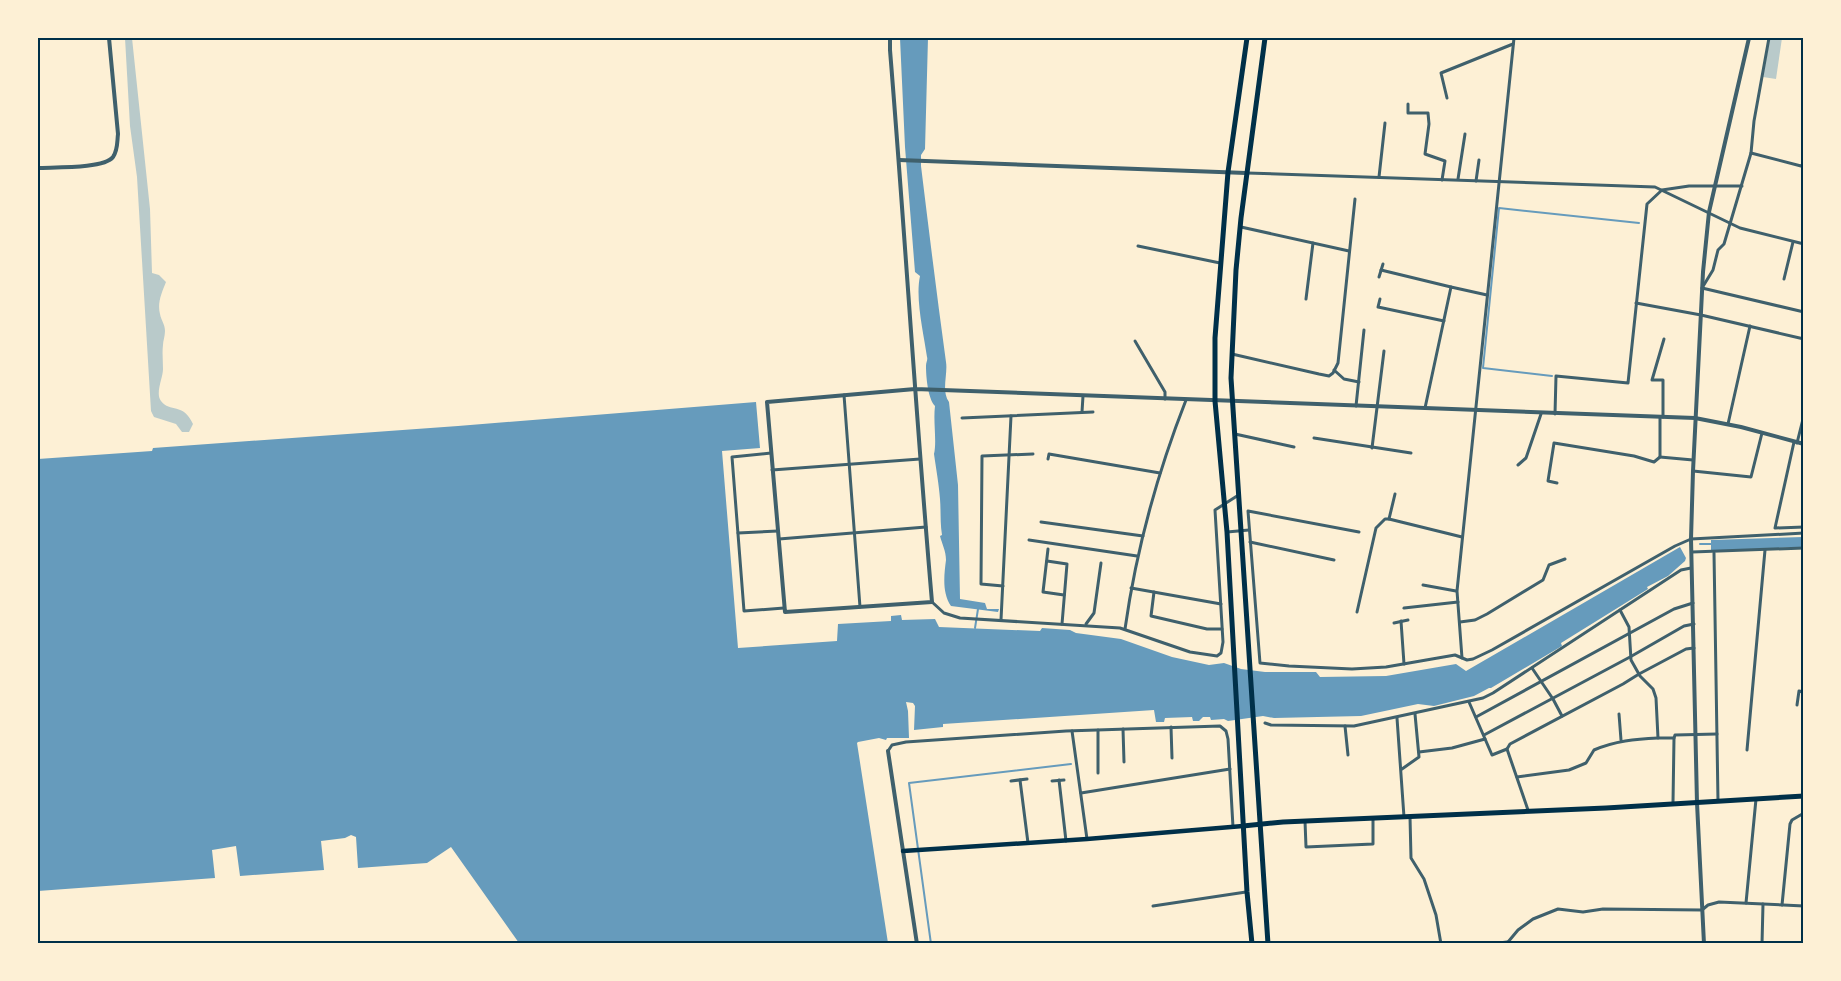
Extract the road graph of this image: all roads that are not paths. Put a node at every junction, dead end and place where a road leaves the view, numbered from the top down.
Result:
1 (109, 38) edge
2 (890, 38) edge
3 (1247, 38) edge
4 (1265, 38) edge
5 (1514, 38) edge
6 (1749, 38) edge
7 (1769, 38) edge
8 (1513, 44) junction
9 (1447, 98) dead end
10 (1408, 104) dead end
11 (1385, 123) dead end
12 (1465, 134) dead end
13 (1751, 153) junction
14 (901, 160) junction
15 (1479, 160) dead end
16 (1803, 164) edge
17 (38, 168) edge
18 (1228, 172) junction
19 (1246, 173) junction
20 (1379, 177) junction
21 (1442, 180) junction
22 (1458, 180) junction
23 (1476, 181) junction
24 (1498, 182) junction
25 (1714, 186) junction
26 (1742, 186) junction
27 (1662, 190) junction
28 (1355, 199) dead end
29 (1709, 212) junction
30 (1730, 223) junction
31 (1240, 227) junction
32 (1793, 242) junction
33 (1313, 243) junction
34 (1803, 244) edge
35 (1138, 246) dead end
36 (1350, 251) junction
37 (1220, 263) junction
38 (1383, 264) dead end
39 (1381, 270) junction
40 (1379, 277) dead end
41 (1785, 279) dead end
42 (1451, 287) junction
43 (1702, 288) junction
44 (1487, 295) junction
45 (1306, 299) dead end
46 (1380, 299) dead end
47 (1636, 303) junction
48 (1803, 312) edge
49 (1701, 315) junction
50 (1444, 321) junction
51 (1750, 326) junction
52 (1364, 330) dead end
53 (1803, 331) edge
54 (1664, 339) dead end
55 (1803, 339) edge
56 (1135, 341) dead end
57 (1384, 351) dead end
58 (1232, 354) junction
59 (1334, 370) junction
60 (1359, 382) junction
61 (915, 389) junction
62 (844, 395) junction
63 (1083, 396) junction
64 (1165, 399) junction
65 (1186, 400) junction
66 (1215, 401) junction
67 (1233, 401) junction
68 (1356, 407) junction
69 (1378, 408) junction
70 (1424, 410) junction
71 (1475, 411) junction
72 (1082, 412) junction
73 (1093, 412) dead end
74 (1541, 414) junction
75 (1555, 414) junction
76 (1011, 416) junction
77 (1803, 416) edge
78 (1661, 417) junction
79 (962, 418) dead end
80 (1695, 418) junction
81 (1728, 424) junction
82 (1762, 433) junction
83 (1235, 434) junction
84 (1314, 438) dead end
85 (1796, 442) junction
86 (1803, 444) edge
87 (1294, 447) dead end
88 (1372, 448) junction
89 (771, 453) junction
90 (1411, 453) dead end
91 (1008, 454) junction
92 (1033, 454) dead end
93 (1660, 457) junction
94 (920, 459) junction
95 (1048, 459) dead end
96 (1693, 460) junction
97 (849, 465) junction
98 (1518, 465) dead end
99 (772, 470) junction
100 (1692, 471) junction
101 (1160, 473) junction
102 (1557, 483) dead end
103 (1395, 494) dead end
104 (1238, 495) junction
105 (1225, 505) junction
106 (1389, 519) junction
107 (1041, 522) dead end
108 (926, 527) junction
109 (1803, 527) edge
110 (1250, 530) junction
111 (778, 531) junction
112 (1240, 531) junction
113 (854, 532) junction
114 (1227, 532) junction
115 (1359, 532) dead end
116 (738, 533) junction
117 (1803, 533) edge
118 (1143, 536) junction
119 (1462, 537) junction
120 (778, 539) junction
121 (1691, 539) junction
122 (1029, 540) dead end
123 (1250, 542) junction
124 (1803, 548) edge
125 (1048, 549) dead end
126 (1765, 550) junction
127 (1692, 552) junction
128 (1714, 553) junction
129 (1138, 556) junction
130 (1565, 559) dead end
131 (1335, 560) dead end
132 (1047, 561) junction
133 (1101, 563) dead end
134 (1692, 568) junction
135 (1423, 585) dead end
136 (1003, 586) junction
137 (1131, 588) junction
138 (1457, 591) junction
139 (1154, 592) junction
140 (1064, 595) junction
141 (932, 602) junction
142 (1458, 602) junction
143 (1693, 603) junction
144 (1221, 604) junction
145 (860, 607) junction
146 (784, 608) junction
147 (1404, 608) dead end
148 (1620, 610) junction
149 (1357, 612) dead end
150 (1001, 620) junction
151 (1408, 620) dead end
152 (1401, 621) junction
153 (1460, 622) junction
154 (1394, 623) dead end
155 (1062, 624) junction
156 (1694, 624) junction
157 (1086, 625) junction
158 (1125, 629) junction
159 (1222, 629) junction
160 (1630, 633) junction
161 (1694, 648) junction
162 (1630, 657) junction
163 (1462, 658) junction
164 (1404, 664) junction
165 (1532, 668) junction
166 (1639, 674) junction
167 (1541, 681) junction
168 (1803, 692) edge
169 (1553, 699) junction
170 (1469, 702) junction
171 (1797, 705) dead end
172 (1415, 714) junction
173 (1619, 714) dead end
174 (1562, 716) junction
175 (1476, 717) junction
176 (1397, 718) junction
177 (1265, 723) dead end
178 (1228, 725) dead end
179 (1220, 726) junction
180 (1345, 726) junction
181 (1171, 727) junction
182 (1123, 729) junction
183 (1072, 730) junction
184 (1098, 730) junction
185 (1696, 733) junction
186 (1717, 734) junction
187 (1484, 737) junction
188 (1658, 738) junction
189 (1674, 738) junction
190 (1621, 740) junction
191 (1507, 748) junction
192 (1747, 750) dead end
193 (888, 751) joint
194 (1419, 752) junction
195 (1348, 755) dead end
196 (1172, 758) dead end
197 (1124, 762) dead end
198 (1231, 769) junction
199 (1401, 770) junction
200 (1098, 773) dead end
201 (1517, 777) junction
202 (1027, 779) dead end
203 (1020, 780) junction
204 (1059, 780) junction
205 (1064, 780) dead end
206 (1011, 781) dead end
207 (1052, 781) dead end
208 (1081, 793) junction
209 (1803, 796) edge
210 (1756, 799) junction
211 (1718, 801) junction
212 (1697, 803) junction
213 (1673, 804) junction
214 (1529, 812) junction
215 (1803, 813) edge
216 (1407, 817) junction
217 (1373, 818) junction
218 (1305, 821) junction
219 (1259, 825) junction
220 (1243, 826) junction
221 (1233, 827) junction
222 (1087, 839) junction
223 (1066, 841) junction
224 (1028, 843) junction
225 (903, 851) junction
226 (1246, 892) junction
227 (1746, 903) junction
228 (1763, 904) junction
229 (1782, 905) junction
230 (1153, 906) dead end
231 (1803, 906) edge
232 (1702, 910) junction
233 (1508, 943) edge
234 (917, 944) edge
235 (1252, 944) edge
236 (1268, 944) edge
237 (1441, 944) edge
238 (1491, 944) edge
239 (1704, 944) edge
240 (1762, 944) edge

1 - 17 street
2 - 14 street
3 - 18 main road
4 - 19 main road
5 - 8 street
6 - 25 street
7 - 13 street
8 - 9 street
8 - 24 street
10 - 21 street
11 - 20 street
12 - 22 street
13 - 16 street
13 - 26 street
14 - 18 street
14 - 61 street
15 - 23 street
18 - 19 street
18 - 37 main road
19 - 20 street
19 - 31 main road
20 - 21 street
21 - 22 street
22 - 23 street
23 - 24 street
24 - 27 street
24 - 44 street
25 - 26 street
25 - 27 street
25 - 29 street
26 - 30 street
27 - 29 street
27 - 47 street
28 - 36 street
29 - 30 street
29 - 43 street
30 - 32 street
30 - 43 street
31 - 33 street
31 - 58 main road
32 - 34 street
32 - 41 street
33 - 36 street
33 - 45 street
35 - 37 street
36 - 59 street
37 - 66 main road
38 - 39 street
39 - 40 street
39 - 42 street
42 - 44 street
42 - 50 street
43 - 48 street
43 - 49 street
44 - 71 street
46 - 50 street
47 - 49 street
47 - 75 street
49 - 51 street
49 - 80 street
50 - 70 street
51 - 55 street
51 - 81 street
52 - 60 street
53 - 55 street
54 - 78 street
56 - 64 street
57 - 69 street
58 - 59 street
58 - 67 main road
59 - 60 street
60 - 68 street
61 - 62 street
61 - 63 street
61 - 94 street
62 - 89 street
62 - 97 street
63 - 64 street
63 - 72 street
64 - 65 street
65 - 66 street
65 - 101 street
66 - 67 street
66 - 105 main road
67 - 68 street
67 - 83 main road
68 - 69 street
69 - 70 street
69 - 88 street
70 - 71 street
71 - 74 street
71 - 119 street
72 - 73 street
72 - 76 street
74 - 75 street
74 - 98 street
75 - 78 street
76 - 79 street
76 - 91 street
77 - 85 street
78 - 80 street
78 - 93 street
80 - 81 street
80 - 96 street
81 - 82 street
82 - 85 street
82 - 100 street
83 - 87 street
83 - 104 main road
84 - 88 street
85 - 86 street
85 - 109 street
88 - 90 street
89 - 99 street
89 - 116 street
91 - 92 street
91 - 136 street
91 - 136 street
93 - 96 street
93 - 102 street
94 - 97 street
94 - 108 street
95 - 101 street
96 - 100 street
97 - 99 street
97 - 113 street
99 - 111 street
100 - 121 street
101 - 118 street
103 - 106 street
104 - 105 street
104 - 112 main road
105 - 114 main road
105 - 144 street
106 - 119 street
106 - 149 street
107 - 118 street
108 - 113 street
108 - 141 street
110 - 112 street
110 - 115 street
110 - 123 street
111 - 116 street
111 - 120 street
112 - 114 street
112 - 219 main road
113 - 120 street
113 - 145 street
114 - 220 main road
116 - 146 street
117 - 121 street
118 - 129 street
119 - 138 street
120 - 146 street
121 - 127 street
121 - 163 street
122 - 129 street
123 - 131 street
123 - 164 street
124 - 126 street
125 - 132 street
126 - 128 street
126 - 192 street
127 - 128 street
127 - 134 street
128 - 186 street
129 - 137 street
130 - 153 street
132 - 140 street
132 - 140 street
133 - 157 street
134 - 143 street
134 - 148 street
135 - 138 street
136 - 150 street
137 - 139 street
137 - 158 street
138 - 142 street
139 - 144 street
139 - 159 street
140 - 155 street
141 - 145 street
141 - 150 street
142 - 147 street
142 - 153 street
143 - 156 street
143 - 160 street
144 - 159 street
145 - 146 street
148 - 160 street
148 - 165 street
150 - 155 street
151 - 152 street
152 - 154 street
152 - 164 street
153 - 163 street
155 - 157 street
156 - 161 street
156 - 162 street
157 - 158 street
158 - 159 street
160 - 162 street
160 - 167 street
161 - 166 street
161 - 185 street
162 - 166 street
162 - 169 street
163 - 164 street
165 - 167 street
165 - 170 street
166 - 174 street
166 - 188 street
167 - 169 street
167 - 175 street
168 - 171 street
169 - 174 street
169 - 187 street
170 - 172 street
170 - 175 street
172 - 176 street
172 - 194 street
173 - 190 street
174 - 191 street
175 - 187 street
176 - 180 street
176 - 199 street
177 - 180 street
178 - 179 street
179 - 181 street
179 - 198 street
180 - 195 street
181 - 182 street
181 - 196 street
182 - 184 street
182 - 197 street
183 - 184 street
183 - 193 street
183 - 208 street
184 - 200 street
185 - 186 street
185 - 189 street
185 - 212 street
186 - 211 street
187 - 191 street
187 - 194 street
188 - 189 street
188 - 190 street
189 - 213 street
190 - 201 street
191 - 201 street
193 - 225 street
194 - 199 street
198 - 208 street
198 - 221 street
199 - 216 street
201 - 214 street
202 - 203 street
203 - 206 street
203 - 224 street
204 - 205 street
204 - 207 street
204 - 223 street
208 - 222 street
209 - 210 main road
210 - 211 main road
210 - 227 street
211 - 212 main road
212 - 213 main road
212 - 232 street
213 - 214 main road
214 - 216 main road
215 - 229 street
216 - 217 main road
216 - 237 street
217 - 218 main road
217 - 218 street
218 - 219 main road
219 - 220 main road
219 - 236 main road
220 - 221 main road
220 - 226 main road
221 - 222 main road
222 - 223 main road
223 - 224 main road
224 - 225 main road
225 - 234 street
226 - 230 street
226 - 235 main road
227 - 228 street
227 - 232 street
228 - 229 street
228 - 240 street
229 - 231 street
232 - 233 street
232 - 239 street
233 - 238 street

